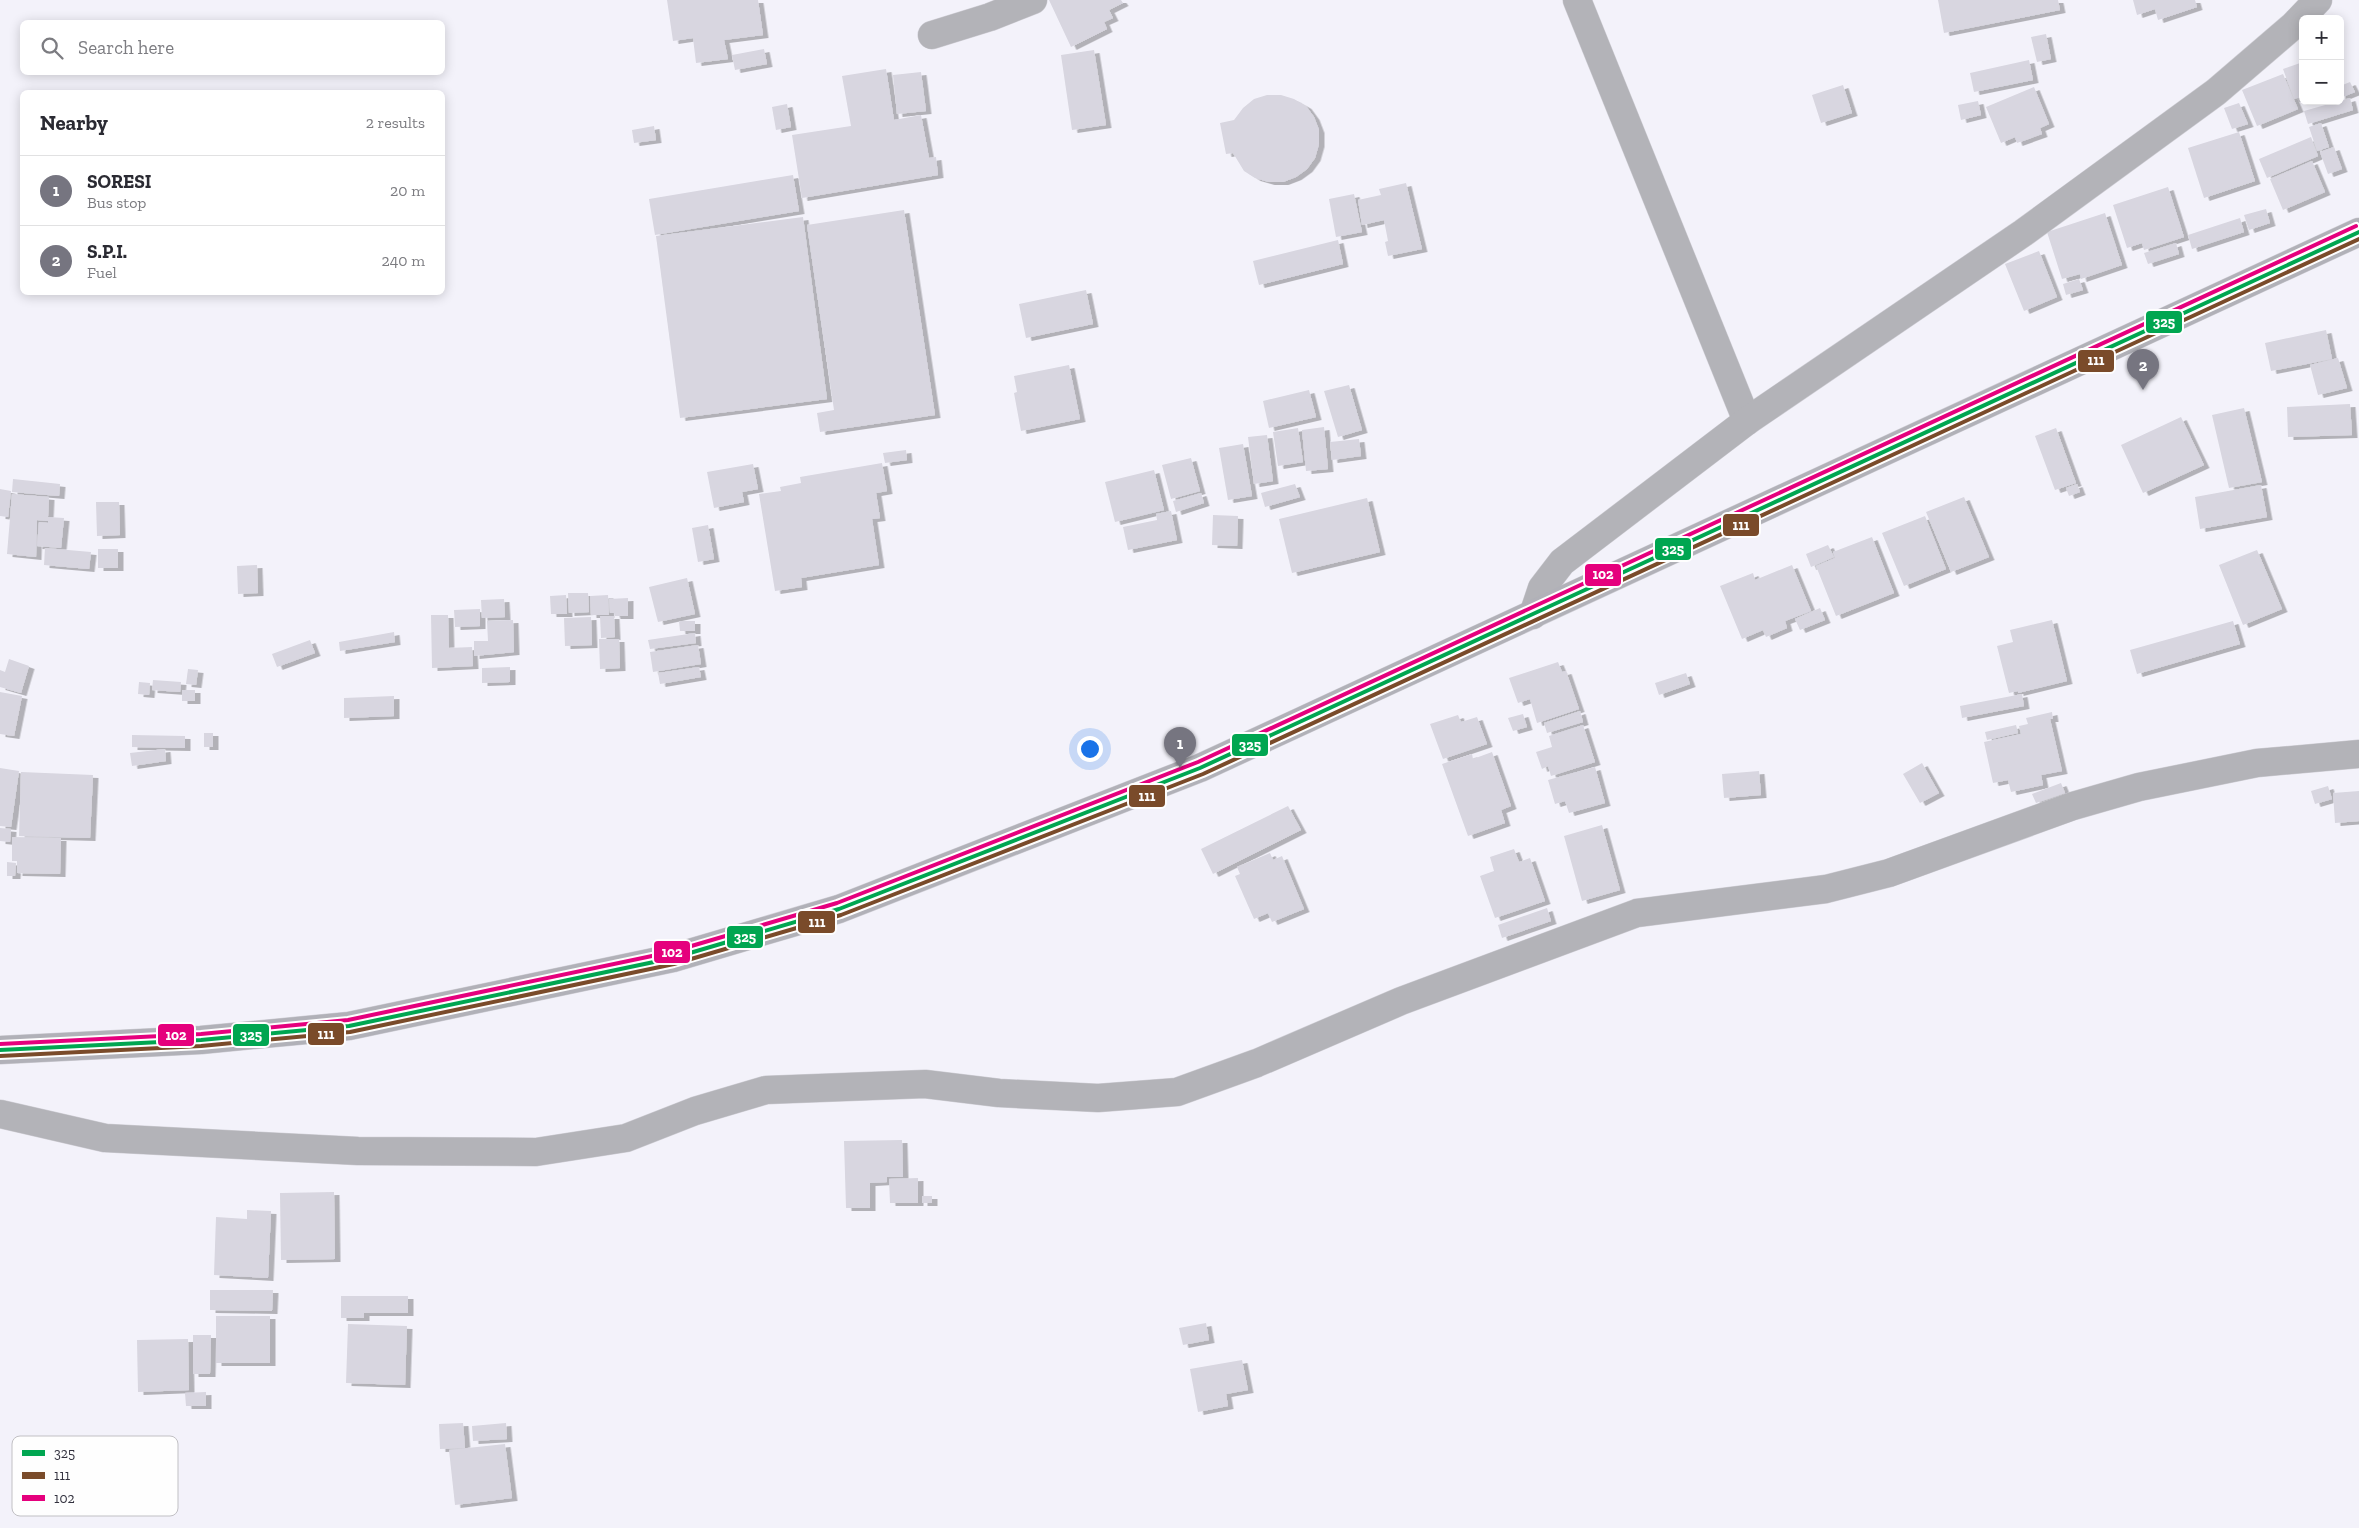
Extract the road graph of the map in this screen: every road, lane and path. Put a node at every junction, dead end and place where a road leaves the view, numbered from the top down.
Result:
1 (1032, 0) edge
2 (1577, 0) edge
3 (2318, 0) edge
4 (932, 35) dead end
5 (2359, 232) edge
6 (1747, 421) junction
7 (1533, 615) junction
8 (2359, 754) edge
9 (0, 1050) edge
10 (0, 1114) edge

1 - 4 street
2 - 6 street
3 - 6 street
5 - 7 highway
6 - 7 street
7 - 9 highway
8 - 10 street

